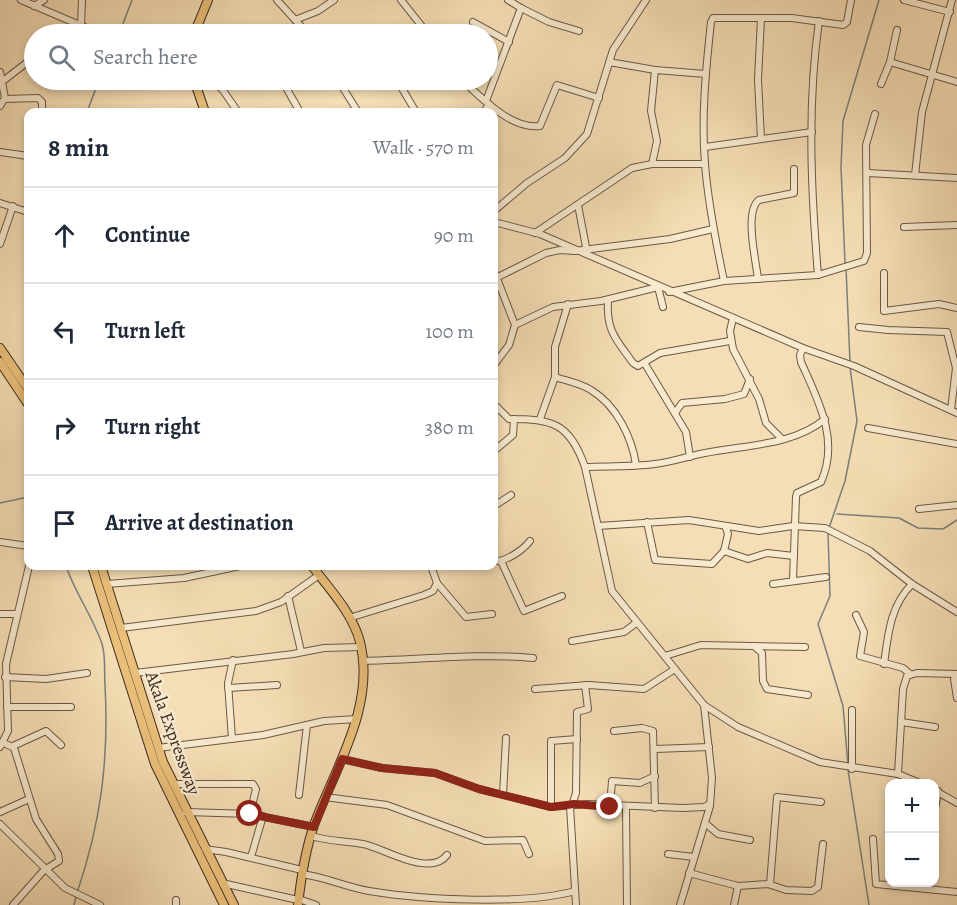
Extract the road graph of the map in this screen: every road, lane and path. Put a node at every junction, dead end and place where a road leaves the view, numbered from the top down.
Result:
1 (21, 0) edge
2 (45, 0) edge
3 (82, 0) edge
4 (208, 0) edge
5 (277, 0) edge
6 (334, 0) edge
7 (401, 0) edge
8 (508, 0) edge
9 (851, 0) edge
10 (904, 0) edge
11 (952, 0) edge
12 (642, 1) edge
13 (34, 6) junction
14 (521, 8) junction
15 (950, 12) junction
16 (762, 18) junction
17 (295, 20) junction
18 (819, 21) junction
19 (473, 22) dead end
20 (76, 24) edge
21 (81, 24) edge
22 (198, 24) edge
23 (299, 24) edge
24 (418, 24) edge
25 (477, 24) edge
26 (897, 30) dead end
27 (579, 31) dead end
28 (498, 36) edge
29 (509, 42) junction
30 (609, 62) junction
31 (890, 62) junction
32 (24, 65) edge
33 (655, 70) junction
34 (0, 72) edge
35 (498, 74) edge
36 (706, 74) junction
37 (934, 76) junction
38 (3, 81) junction
39 (957, 82) edge
40 (882, 84) dead end
41 (197, 90) edge
42 (223, 90) edge
43 (287, 90) edge
44 (344, 90) edge
45 (404, 90) edge
46 (473, 90) edge
47 (492, 90) edge
48 (599, 98) junction
49 (5, 99) junction
50 (488, 103) junction
51 (0, 106) edge
52 (42, 108) edge
53 (204, 108) edge
54 (235, 108) edge
55 (298, 108) edge
56 (355, 108) edge
57 (414, 108) edge
58 (485, 108) edge
59 (496, 108) edge
60 (498, 109) edge
61 (874, 114) dead end
62 (812, 132) junction
63 (761, 139) junction
64 (705, 147) junction
65 (0, 152) edge
66 (24, 155) edge
67 (652, 164) junction
68 (705, 164) junction
69 (794, 169) dead end
70 (868, 173) junction
71 (915, 175) junction
72 (957, 178) edge
73 (0, 203) edge
74 (578, 205) junction
75 (13, 206) junction
76 (498, 208) edge
77 (24, 209) edge
78 (498, 223) edge
79 (957, 225) edge
80 (904, 227) dead end
81 (713, 230) junction
82 (535, 233) junction
83 (0, 244) edge
84 (586, 247) junction
85 (574, 251) junction
86 (498, 273) edge
87 (884, 273) dead end
88 (818, 275) junction
89 (758, 279) junction
90 (724, 281) junction
91 (498, 282) edge
92 (658, 287) junction
93 (669, 292) junction
94 (608, 300) junction
95 (568, 304) junction
96 (663, 307) dead end
97 (957, 308) edge
98 (733, 318) junction
99 (515, 326) junction
100 (859, 327) dead end
101 (730, 341) junction
102 (0, 348) edge
103 (803, 348) junction
104 (498, 360) edge
105 (0, 362) edge
106 (645, 364) junction
107 (555, 377) junction
108 (750, 379) junction
109 (24, 383) edge
110 (24, 398) edge
111 (498, 409) edge
112 (954, 411) edge
113 (675, 412) junction
114 (540, 418) junction
115 (514, 419) junction
116 (825, 419) junction
117 (868, 428) dead end
118 (782, 439) junction
119 (957, 444) edge
120 (498, 447) edge
121 (690, 457) junction
122 (636, 465) junction
123 (585, 466) junction
124 (511, 495) dead end
125 (498, 503) edge
126 (957, 505) edge
127 (919, 509) dead end
128 (647, 522) junction
129 (598, 526) junction
130 (793, 526) junction
131 (726, 528) junction
132 (530, 541) dead end
133 (0, 542) edge
134 (24, 545) edge
135 (724, 551) junction
136 (794, 556) junction
137 (498, 561) edge
138 (498, 563) edge
139 (28, 570) edge
140 (221, 570) edge
141 (315, 570) edge
142 (432, 570) edge
143 (100, 572) edge
144 (319, 575) junction
145 (826, 578) dead end
146 (793, 580) junction
147 (437, 583) junction
148 (107, 584) junction
149 (773, 584) dead end
150 (912, 584) junction
151 (288, 596) junction
152 (562, 596) dead end
153 (957, 612) edge
154 (0, 614) edge
155 (492, 614) dead end
156 (17, 615) junction
157 (856, 615) dead end
158 (349, 618) junction
159 (636, 622) junction
160 (121, 628) junction
161 (572, 641) dead end
162 (753, 645) junction
163 (361, 647) junction
164 (805, 647) dead end
165 (301, 651) junction
166 (665, 656) junction
167 (533, 658) dead end
168 (233, 660) junction
169 (362, 661) junction
170 (884, 664) junction
171 (675, 669) junction
172 (87, 673) dead end
173 (135, 673) junction
174 (908, 674) junction
175 (954, 675) edge
176 (5, 677) junction
177 (585, 685) junction
178 (277, 686) dead end
179 (228, 688) junction
180 (536, 689) dead end
181 (808, 695) dead end
182 (957, 698) edge
183 (704, 705) junction
184 (7, 706) junction
185 (71, 707) dead end
186 (852, 710) dead end
187 (357, 718) junction
188 (901, 722) junction
189 (307, 725) junction
190 (935, 727) dead end
191 (614, 731) dead end
192 (506, 738) dead end
193 (232, 739) junction
194 (577, 739) junction
195 (2, 745) edge
196 (61, 745) dead end
197 (13, 746) junction
198 (709, 747) junction
199 (158, 748) junction
200 (655, 749) junction
201 (342, 759) junction
202 (851, 768) junction
203 (897, 774) junction
204 (655, 776) junction
205 (911, 779) edge
206 (173, 784) junction
207 (939, 793) edge
208 (298, 795) dead end
209 (503, 795) junction
210 (325, 797) junction
211 (29, 800) junction
212 (821, 802) dead end
213 (957, 803) edge
214 (571, 806) junction
215 (551, 807) junction
216 (610, 807) junction
217 (708, 807) junction
218 (626, 808) junction
219 (655, 808) junction
220 (0, 812) edge
221 (186, 812) junction
222 (250, 814) junction
223 (263, 816) junction
224 (705, 823) junction
225 (0, 824) edge
226 (314, 827) junction
227 (311, 836) junction
228 (873, 839) dead end
229 (750, 840) dead end
230 (823, 844) dead end
231 (205, 849) junction
232 (529, 854) dead end
233 (668, 854) dead end
234 (447, 855) dead end
235 (250, 857) junction
236 (694, 860) junction
237 (46, 869) junction
238 (302, 872) junction
239 (688, 873) junction
240 (697, 873) junction
241 (222, 883) junction
242 (770, 884) junction
243 (885, 884) edge
244 (738, 886) junction
245 (930, 887) edge
246 (575, 891) junction
247 (957, 892) edge
248 (298, 901) edge
249 (13, 905) edge
250 (100, 905) edge
251 (224, 905) edge
252 (234, 905) edge
253 (316, 905) edge
254 (576, 905) edge
255 (627, 905) edge
256 (680, 905) edge
257 (734, 905) edge

1 - 13 street
2 - 13 street
3 - 21 street
4 - 22 main road
5 - 17 street
6 - 17 street
7 - 24 street
8 - 14 street
9 - 18 street
10 - 15 street
11 - 15 street
12 - 30 street
13 - 20 street
14 - 27 street
14 - 29 street
15 - 37 street
16 - 18 street
16 - 36 street
16 - 63 street
17 - 23 street
18 - 62 street
19 - 25 street
26 - 31 street
28 - 29 street
29 - 35 street
30 - 33 street
30 - 48 street
31 - 37 street
31 - 40 street
32 - 38 street
33 - 36 street
33 - 67 street
34 - 38 street
36 - 64 street
37 - 39 street
37 - 71 street
38 - 49 street
41 - 53 main road
42 - 54 street
43 - 55 street
44 - 56 street
45 - 57 street
46 - 50 street
47 - 50 street
48 - 60 street
48 - 76 street
49 - 51 street
49 - 52 street
50 - 58 street
50 - 59 street
61 - 70 street
62 - 63 street
62 - 88 street
63 - 64 street
64 - 68 street
65 - 66 street
67 - 68 street
67 - 74 street
68 - 81 street
69 - 89 street
70 - 71 street
70 - 88 street
71 - 72 street
73 - 75 street
74 - 82 street
74 - 84 street
75 - 77 street
75 - 83 street
78 - 82 street
79 - 80 street
81 - 84 street
81 - 90 street
82 - 85 street
84 - 85 street
85 - 86 street
85 - 92 street
87 - 97 street
88 - 89 street
89 - 90 street
90 - 93 street
91 - 99 street
92 - 93 street
92 - 94 street
92 - 96 street
93 - 98 street
94 - 95 street
94 - 106 street
95 - 99 street
95 - 107 street
98 - 101 street
98 - 103 street
99 - 104 street
100 - 112 street
101 - 106 street
101 - 108 street
102 - 109 main road
103 - 112 street
103 - 116 street
105 - 110 main road
106 - 113 street
107 - 114 street
107 - 122 street
108 - 113 street
108 - 118 street
111 - 115 street
113 - 121 street
114 - 115 street
114 - 123 street
115 - 120 street
116 - 118 street
116 - 130 street
117 - 119 street
118 - 121 street
121 - 122 street
122 - 123 street
123 - 129 street
124 - 125 street
126 - 127 street
128 - 129 street
128 - 131 street
128 - 135 street
129 - 159 street
130 - 131 street
130 - 136 street
130 - 150 street
131 - 135 street
132 - 137 street
133 - 134 street
135 - 136 street
136 - 146 street
138 - 152 street
139 - 156 street
140 - 148 street
141 - 144 main road
142 - 147 street
143 - 148 main road, Akala Expressway
143 - 251 main road, Akala Expressway
144 - 151 street
144 - 158 main road
145 - 146 street
146 - 149 street
147 - 155 street
147 - 158 street
148 - 160 main road, Akala Expressway
150 - 153 street
150 - 170 street
151 - 160 street
151 - 165 street
154 - 156 street
156 - 176 street
157 - 170 street
158 - 163 main road
159 - 161 street
159 - 166 street
160 - 173 main road, Akala Expressway
162 - 164 street
162 - 166 street
162 - 181 street
163 - 165 street
163 - 169 main road
165 - 168 street
166 - 171 street
167 - 169 street
168 - 173 street
168 - 179 street
169 - 187 main road
170 - 174 street
171 - 177 street
171 - 183 street
172 - 176 street
173 - 199 main road, Akala Expressway
174 - 175 street
174 - 188 street
175 - 182 street
176 - 184 street
177 - 180 street
177 - 194 street
178 - 179 street
179 - 193 street
183 - 198 street
183 - 202 street
184 - 185 street
184 - 195 street
186 - 202 street
187 - 189 street
187 - 201 main road
188 - 190 street
188 - 203 street
189 - 193 street
189 - 208 street
191 - 200 street
192 - 209 street
193 - 199 street
194 - 214 street
194 - 215 street
195 - 197 street
196 - 197 street
197 - 211 street
198 - 200 street
198 - 217 street
199 - 206 main road, Akala Expressway
200 - 204 street
201 - 209 street
201 - 210 main road
202 - 203 street
203 - 205 street
204 - 216 street
204 - 219 street
206 - 221 main road, Akala Expressway
206 - 222 street
207 - 213 street
209 - 215 street
210 - 226 main road
210 - 232 street
211 - 220 street
211 - 237 street
212 - 242 street
214 - 215 street
214 - 216 street
214 - 246 street
216 - 218 street
217 - 219 street
217 - 224 street
218 - 219 street
218 - 255 street
221 - 222 street
221 - 231 main road, Akala Expressway
222 - 223 street
223 - 226 street
223 - 235 street
224 - 229 street
224 - 236 street
225 - 237 street
226 - 227 main road
227 - 234 street
227 - 238 main road
228 - 243 street
230 - 242 street
231 - 235 street
231 - 241 main road, Akala Expressway
233 - 236 street
235 - 238 street
236 - 239 street
236 - 240 street
237 - 249 street
237 - 250 street
238 - 246 street
238 - 248 main road
239 - 240 street
239 - 256 street
240 - 244 street
241 - 248 street
241 - 252 main road, Akala Expressway
242 - 244 street
244 - 257 street
245 - 247 street
246 - 254 street
248 - 253 street

